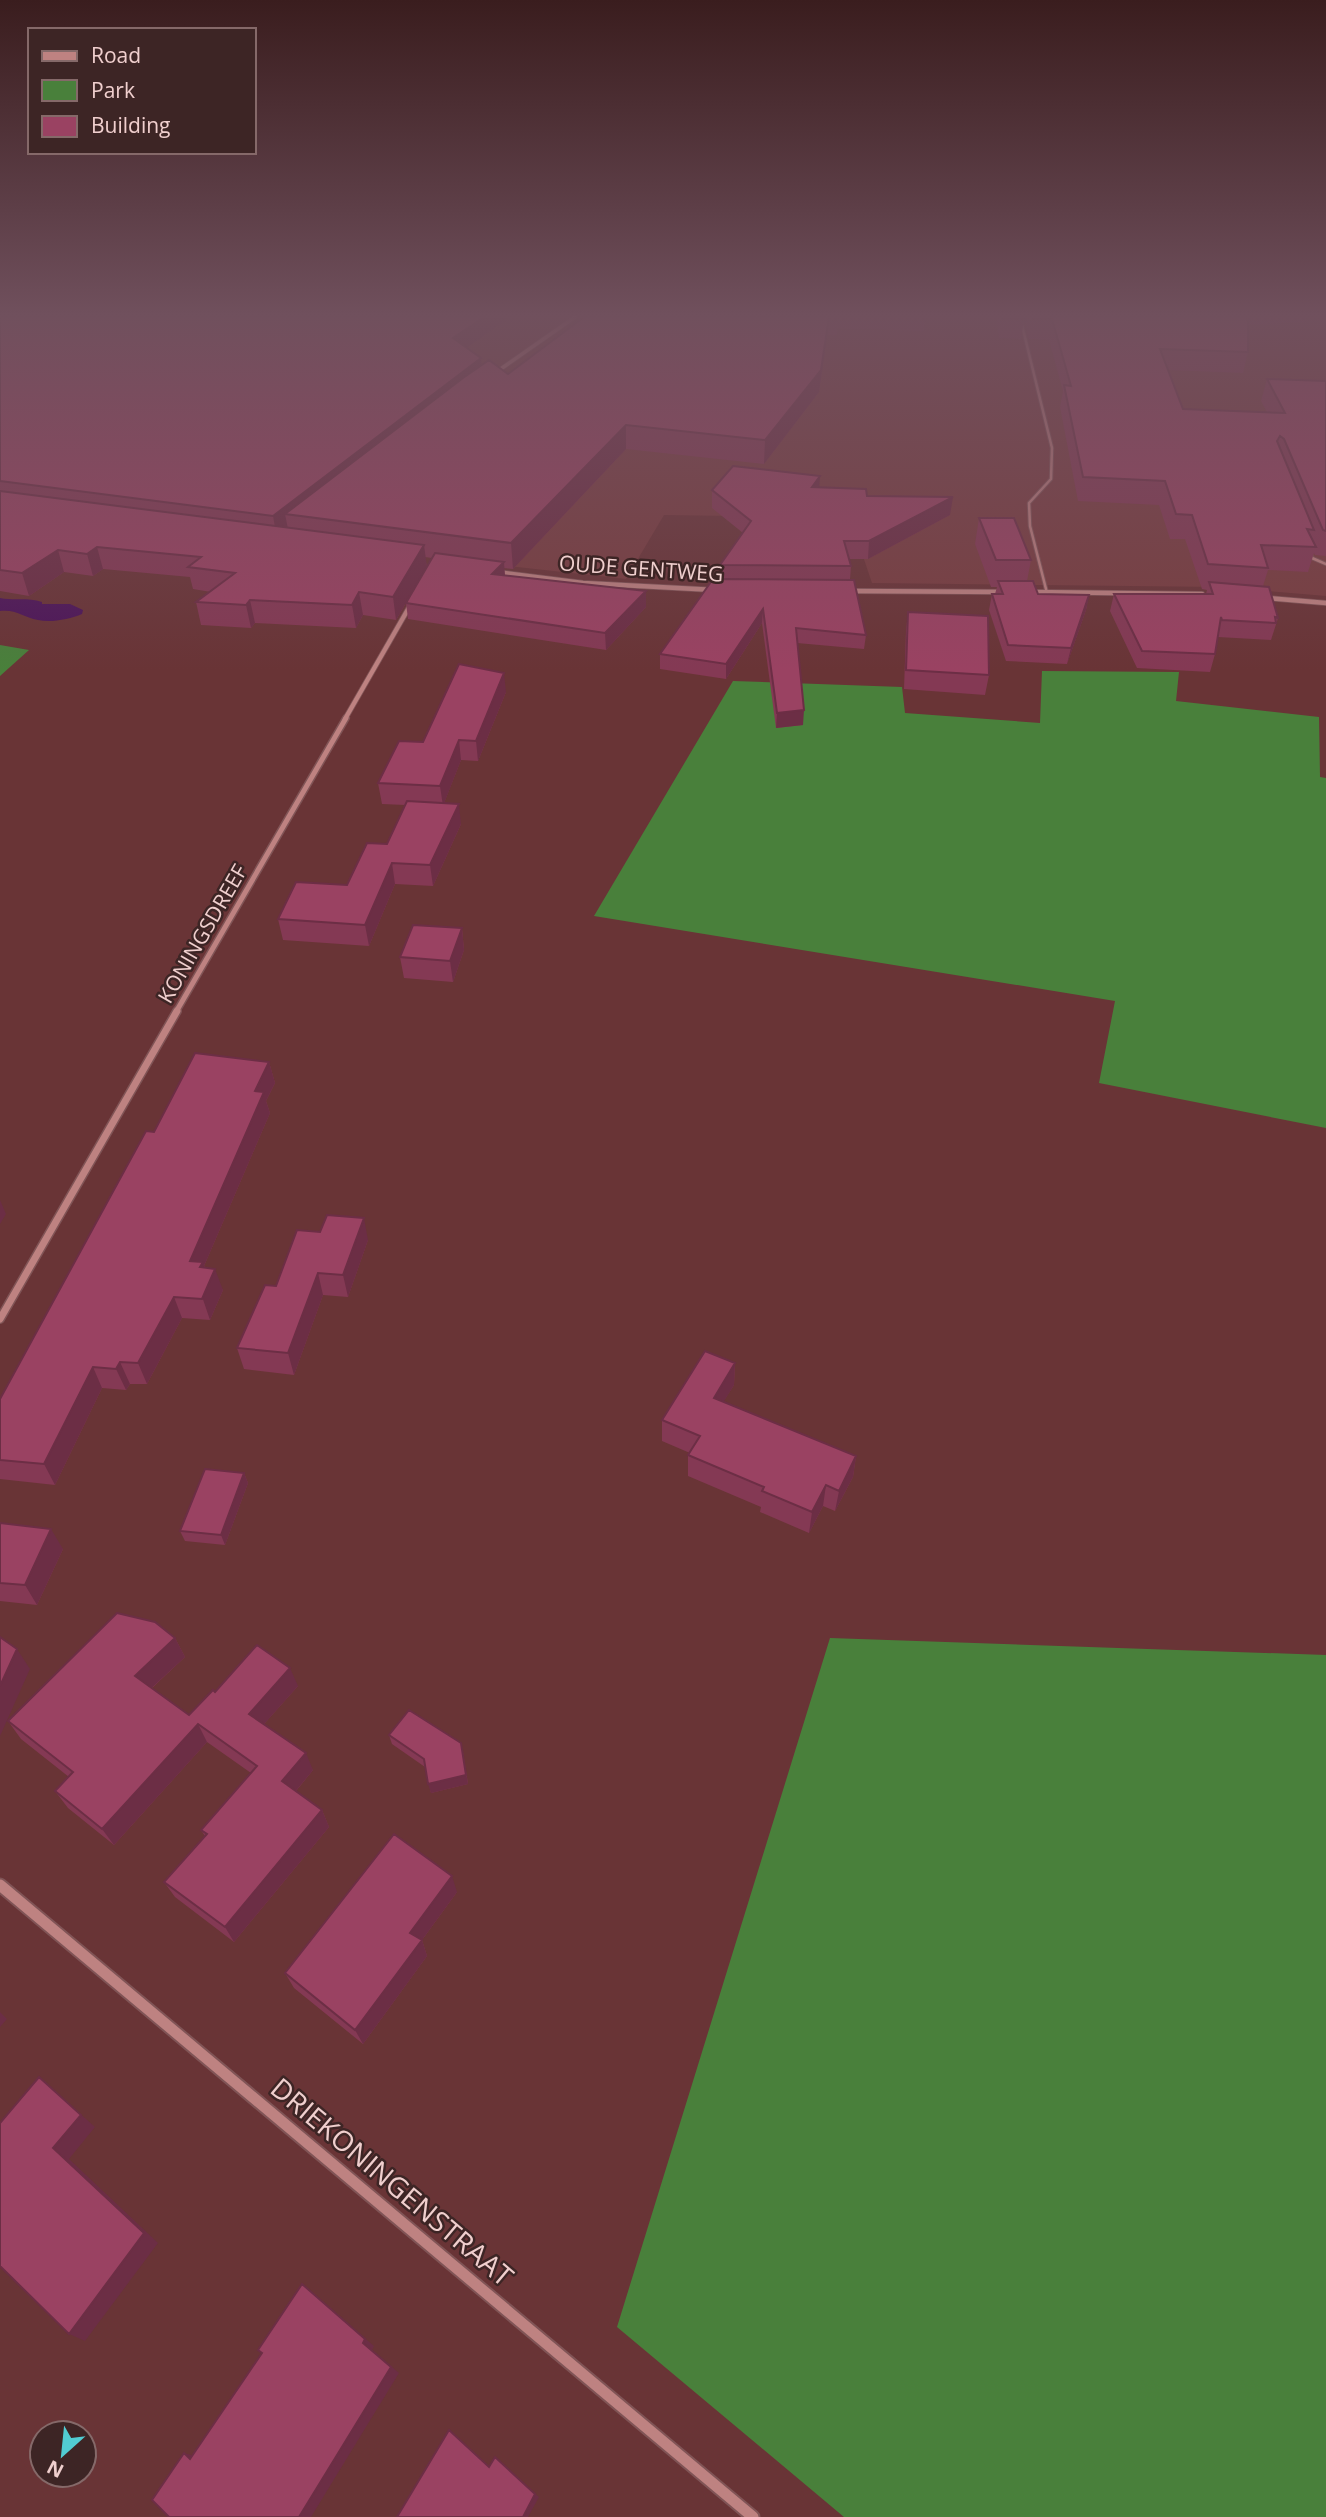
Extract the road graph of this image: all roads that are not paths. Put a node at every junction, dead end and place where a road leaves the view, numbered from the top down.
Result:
1 (1049, 434) edge
2 (1307, 546) edge
3 (1326, 564) edge
4 (485, 571) edge
5 (726, 590) edge
6 (837, 591) edge
7 (1046, 593) junction
8 (1212, 595) edge
9 (1264, 598) edge
10 (414, 600) edge
11 (1326, 603) edge
12 (0, 1319) edge
13 (0, 1885) edge
14 (753, 2517) edge

1 - 7 lane
2 - 3 lane
4 - 5 street, OUDE GENTWEG
6 - 7 street
7 - 8 street
9 - 11 street
10 - 12 street, KONINGSDREEF
13 - 14 street, DRIEKONINGENSTRAAT

